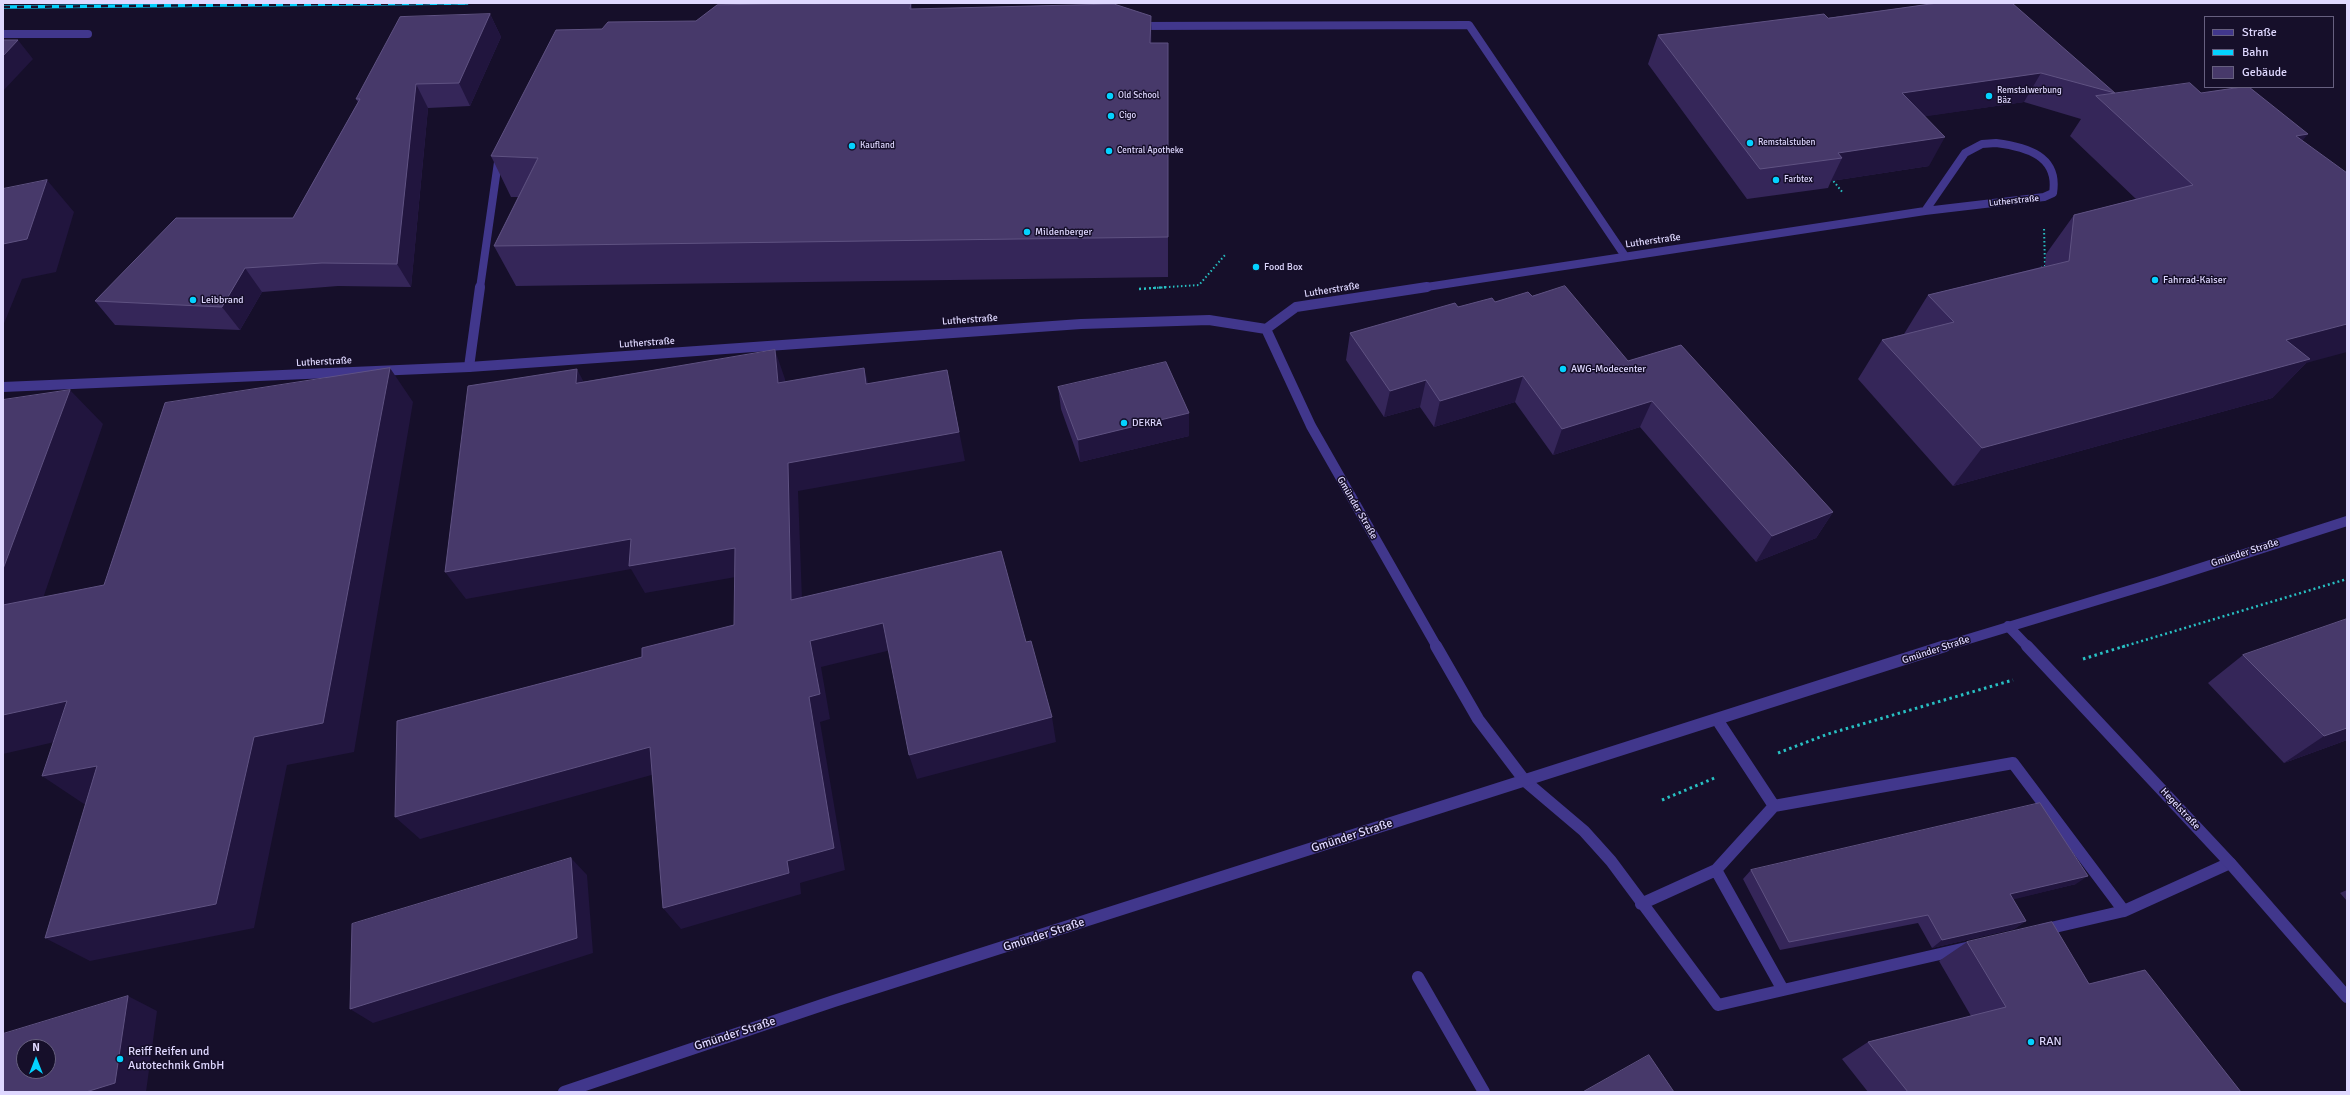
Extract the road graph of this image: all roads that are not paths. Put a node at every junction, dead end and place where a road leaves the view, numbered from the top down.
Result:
1 (1131, 26) edge
2 (3, 34) edge
3 (88, 34) dead end
4 (504, 145) edge
5 (1924, 211) junction
6 (1625, 256) junction
7 (1266, 329) junction
8 (469, 367) junction
9 (3, 387) edge
10 (2347, 521) edge
11 (2008, 626) junction
12 (1718, 721) junction
13 (1525, 781) junction
14 (1774, 806) junction
15 (2230, 863) junction
16 (1716, 870) junction
17 (1641, 904) junction
18 (2124, 911) junction
19 (2031, 933) edge
20 (1977, 945) edge
21 (1418, 977) dead end
22 (1783, 990) junction
23 (2347, 997) edge
24 (564, 1092) edge
25 (1484, 1092) edge

1 - 6 street
2 - 3 street
4 - 8 street
5 - 5 street, Lutherstraße
5 - 6 street, Lutherstraße
6 - 7 street, Lutherstraße
7 - 8 street, Lutherstraße
7 - 13 street, Gmünder Straße
8 - 9 street, Lutherstraße
10 - 11 street, Gmünder Straße
11 - 12 street, Gmünder Straße
11 - 15 street, Hegelstraße
12 - 13 street, Gmünder Straße
12 - 14 street
13 - 17 street
13 - 24 street, Gmünder Straße
14 - 16 street
14 - 18 street
15 - 18 street
15 - 23 street, Hegelstraße
16 - 17 street
16 - 22 street
17 - 22 street
18 - 19 street
20 - 22 street
21 - 25 street

